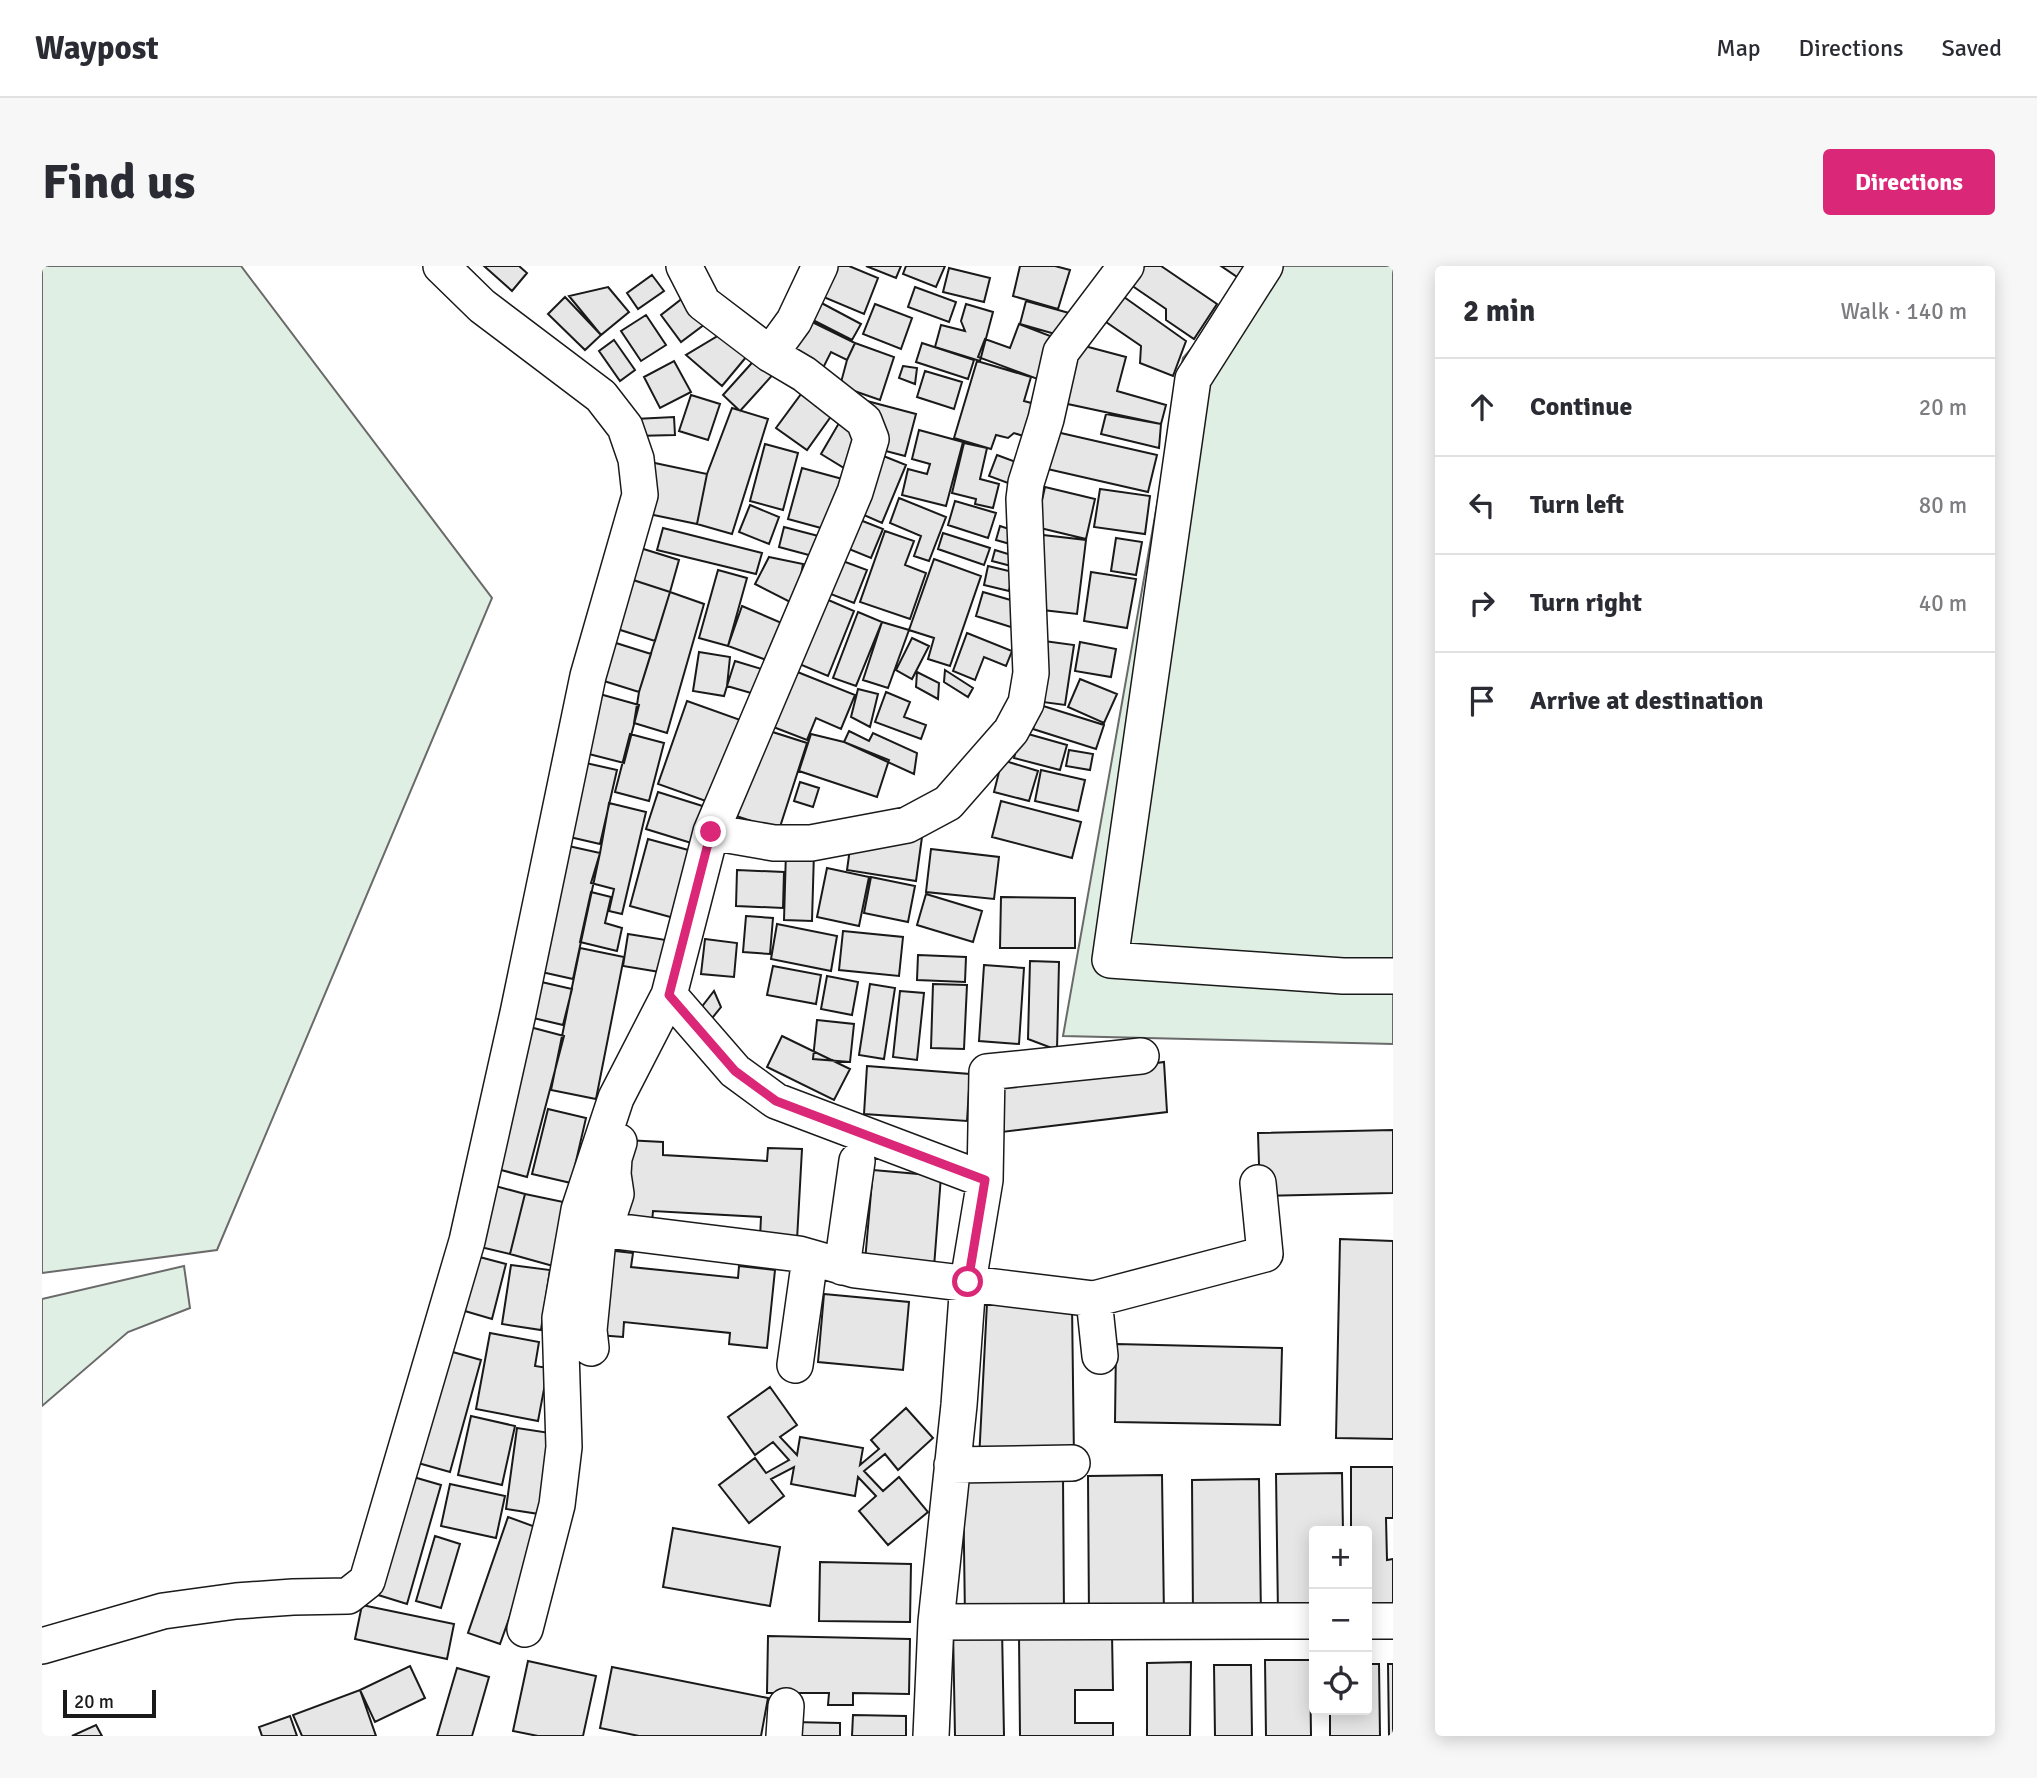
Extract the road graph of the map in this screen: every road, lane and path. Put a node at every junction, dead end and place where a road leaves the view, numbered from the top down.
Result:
1 (441, 266) edge
2 (684, 266) edge
3 (820, 266) edge
4 (1126, 266) edge
5 (1265, 266) edge
6 (770, 354) junction
7 (711, 832) junction
8 (1393, 976) edge
9 (669, 995) junction
10 (1141, 1056) dead end
11 (620, 1142) dead end
12 (856, 1161) dead end
13 (985, 1180) junction
14 (1258, 1182) dead end
15 (599, 1229) junction
16 (826, 1262) junction
17 (968, 1282) junction
18 (1094, 1298) junction
19 (591, 1348) dead end
20 (1100, 1356) dead end
21 (795, 1366) dead end
22 (1072, 1463) dead end
23 (952, 1465) junction
24 (1309, 1621) edge
25 (1372, 1621) edge
26 (1393, 1621) edge
27 (936, 1622) junction
28 (525, 1629) dead end
29 (42, 1646) edge
30 (931, 1736) edge

1 - 29 street
2 - 6 street
3 - 6 street
4 - 7 street
5 - 8 street
6 - 7 street
7 - 9 street
9 - 13 street
9 - 28 street
10 - 13 street
11 - 15 street
12 - 16 street
13 - 17 street
14 - 18 street
15 - 16 street
15 - 19 street
16 - 17 street
16 - 21 street
17 - 18 street
17 - 23 street
18 - 20 street
22 - 23 street
23 - 27 street
24 - 27 street
25 - 26 street
27 - 30 street

